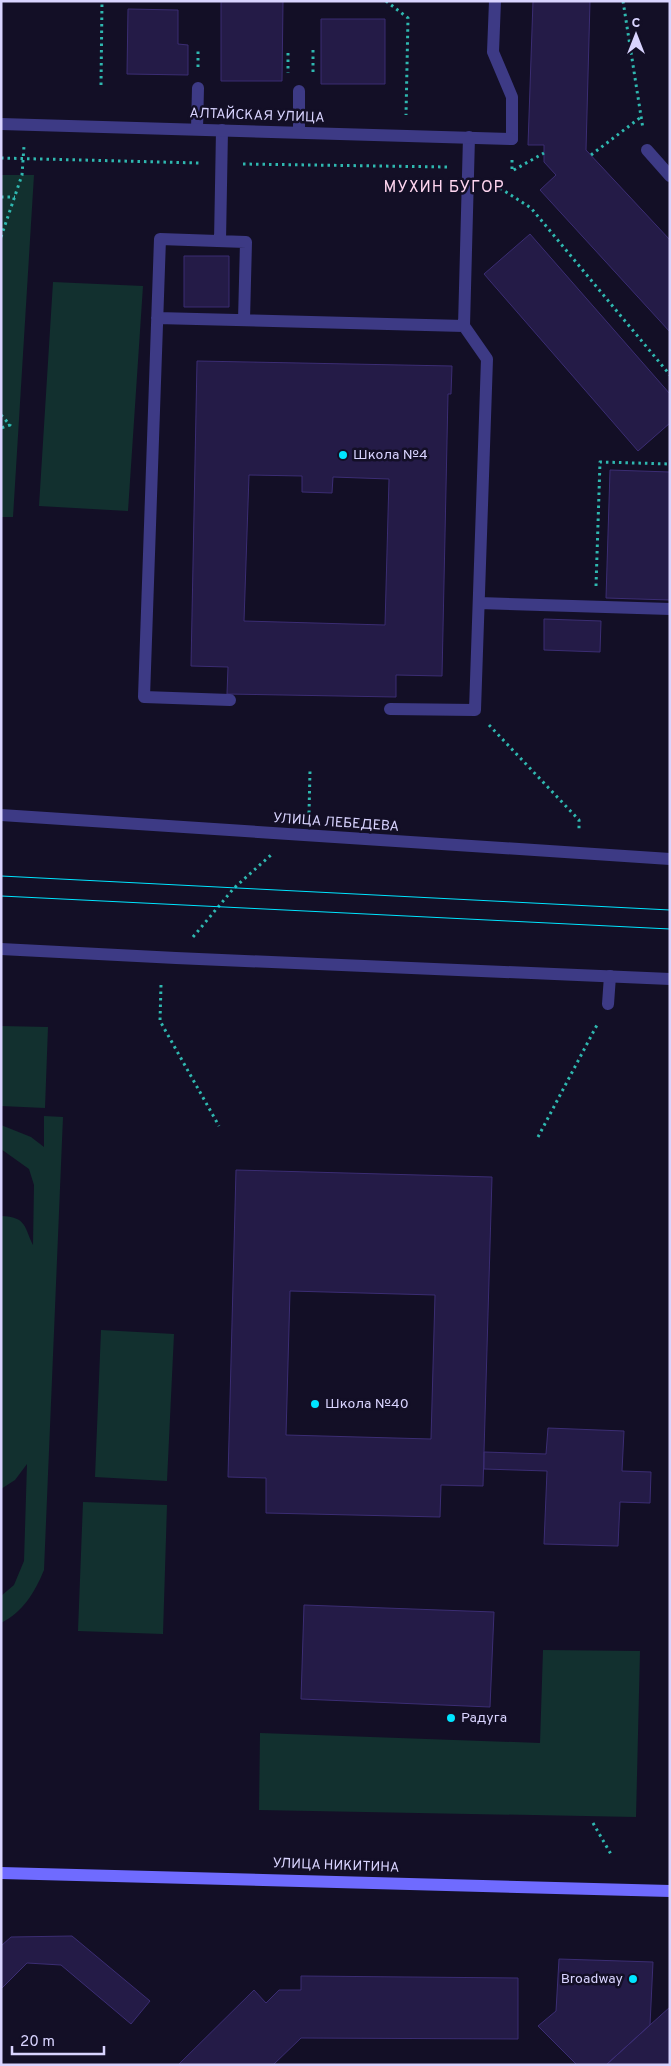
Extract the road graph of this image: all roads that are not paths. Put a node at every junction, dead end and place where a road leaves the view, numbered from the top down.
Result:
1 (495, 1) edge
2 (198, 88) dead end
3 (299, 91) dead end
4 (1, 124) edge
5 (197, 129) junction
6 (222, 130) junction
7 (299, 132) junction
8 (469, 137) junction
9 (647, 150) dead end
10 (667, 171) edge
11 (220, 242) junction
12 (157, 318) junction
13 (244, 320) junction
14 (464, 326) junction
15 (478, 603) junction
16 (670, 609) edge
17 (230, 700) dead end
18 (390, 708) dead end
19 (1, 815) edge
20 (670, 859) edge
21 (1, 949) edge
22 (610, 976) junction
23 (670, 979) edge
24 (608, 1004) road end
25 (1, 1873) edge
26 (670, 1891) edge

1 - 8 street, АЛТАЙСКАЯ УЛИЦА
2 - 5 street
3 - 7 street
4 - 5 street, АЛТАЙСКАЯ УЛИЦА
5 - 6 street, АЛТАЙСКАЯ УЛИЦА
6 - 7 street, АЛТАЙСКАЯ УЛИЦА
6 - 11 street
7 - 8 street, АЛТАЙСКАЯ УЛИЦА
8 - 14 street
9 - 10 street
11 - 12 street
11 - 13 street
12 - 13 street
12 - 17 street
13 - 14 street
14 - 15 street
15 - 16 street
15 - 18 street
19 - 20 street, УЛИЦА ЛЕБЕДЕВА
21 - 22 street
22 - 23 street
22 - 24 street
25 - 26 street, УЛИЦА НИКИТИНА

